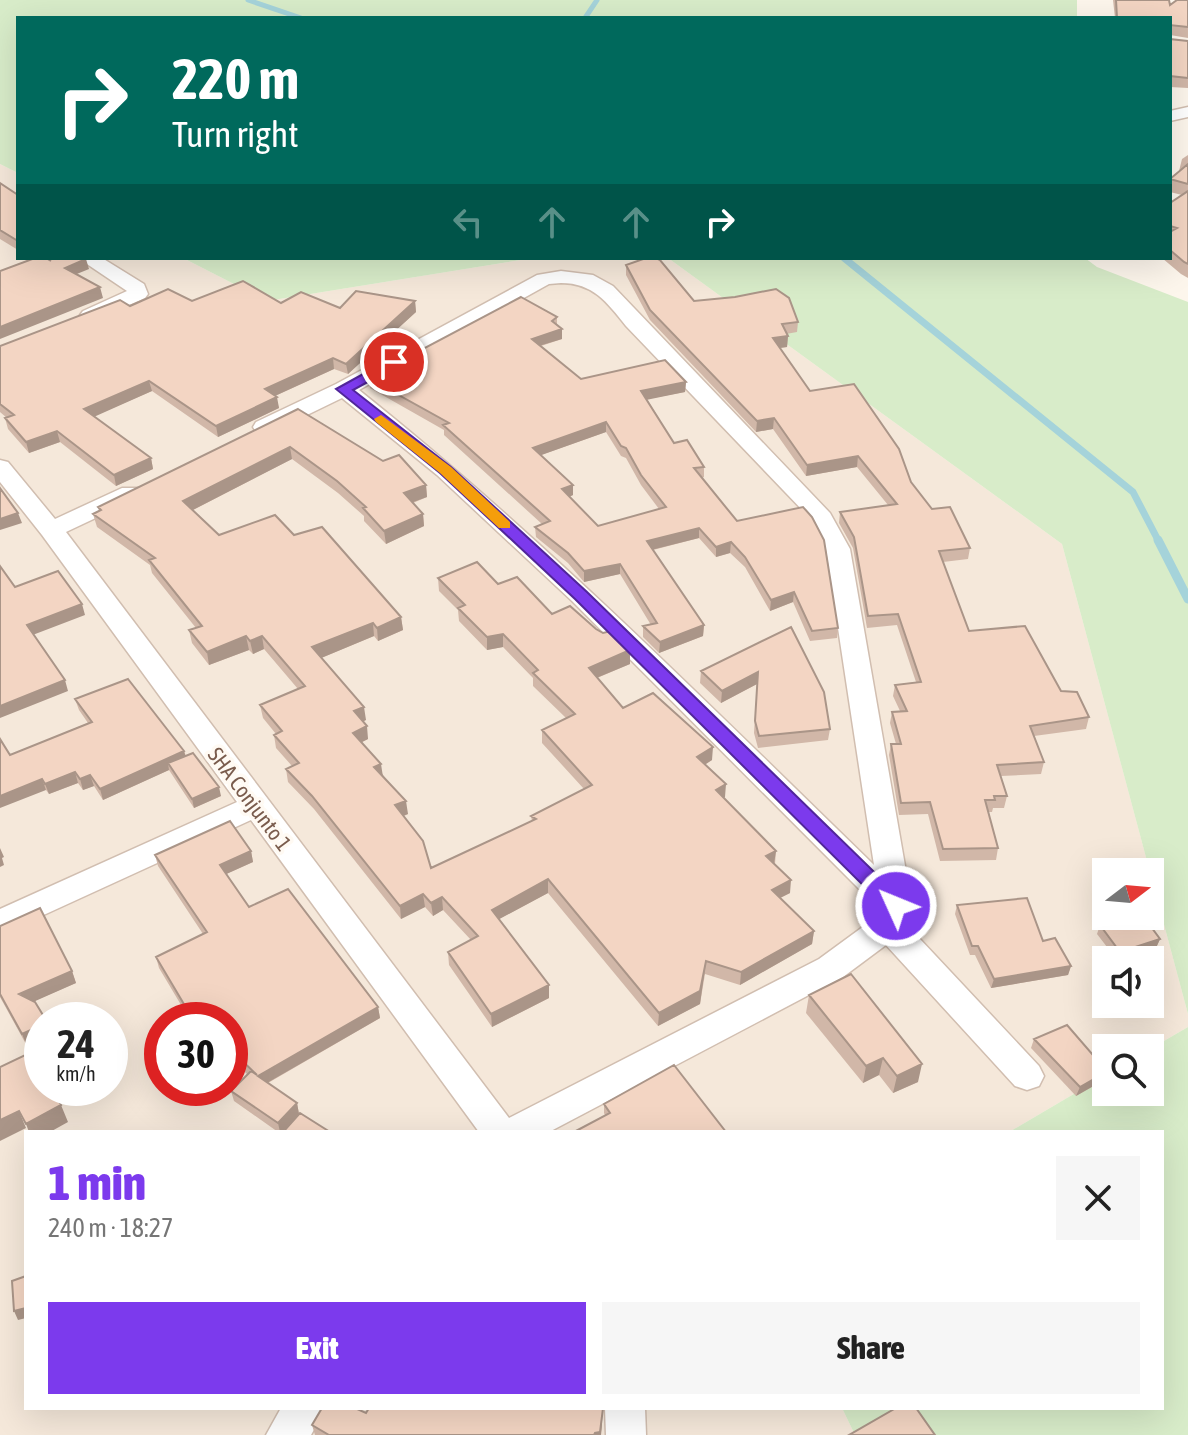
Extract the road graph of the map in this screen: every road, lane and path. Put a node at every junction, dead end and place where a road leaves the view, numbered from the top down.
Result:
1 (91, 260) edge
2 (65, 325) edge
3 (344, 389) junction
4 (246, 436) edge
5 (0, 467) edge
6 (149, 483) edge
7 (51, 530) junction
8 (255, 806) junction
9 (892, 916) junction
10 (0, 923) edge
11 (1027, 1076) dead end
12 (498, 1130) edge
13 (520, 1130) edge
14 (305, 1410) edge
15 (625, 1410) edge
16 (286, 1435) edge
17 (626, 1435) edge

1 - 2 street
3 - 4 street
3 - 9 street
3 - 9 street
5 - 7 street, SHA Conjunto 1
6 - 7 street
7 - 8 street, SHA Conjunto 1
8 - 10 street
8 - 12 street, SHA Conjunto 1
9 - 11 street
9 - 13 street
14 - 16 street
15 - 17 street

